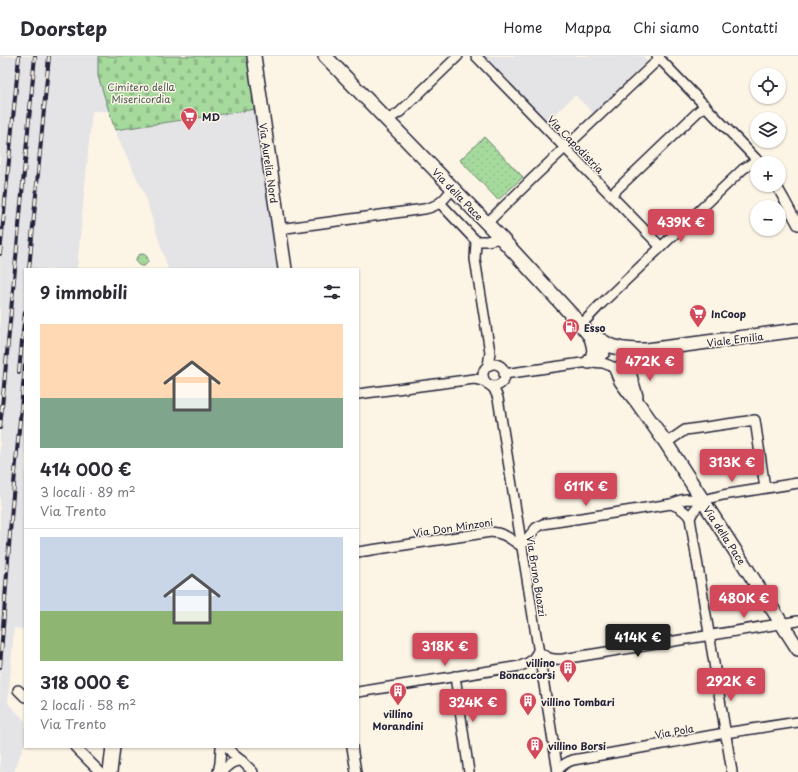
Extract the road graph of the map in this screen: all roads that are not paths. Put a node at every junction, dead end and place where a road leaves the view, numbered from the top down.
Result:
1 (254, 56) edge
2 (325, 56) edge
3 (458, 56) edge
4 (476, 56) edge
5 (658, 57) edge
6 (705, 105) junction
7 (387, 120) junction
8 (565, 148) junction
9 (752, 156) edge
10 (750, 166) edge
11 (453, 188) junction
12 (780, 192) edge
13 (610, 195) junction
14 (440, 203) junction
15 (487, 224) junction
16 (798, 225) edge
17 (279, 229) junction
18 (501, 238) junction
19 (476, 241) junction
20 (661, 247) junction
21 (285, 268) edge
22 (798, 330) edge
23 (587, 332) junction
24 (798, 337) edge
25 (611, 350) junction
26 (653, 358) junction
27 (589, 362) junction
28 (488, 366) junction
29 (632, 367) junction
30 (613, 368) junction
31 (504, 374) junction
32 (488, 384) junction
33 (359, 394) edge
34 (638, 402) junction
35 (666, 443) junction
36 (798, 483) edge
37 (765, 488) junction
38 (703, 500) junction
39 (671, 504) junction
40 (690, 518) junction
41 (522, 546) junction
42 (359, 552) edge
43 (798, 621) edge
44 (782, 624) junction
45 (709, 636) junction
46 (798, 649) edge
47 (538, 651) junction
48 (456, 676) junction
49 (18, 690) dead end
50 (359, 692) edge
51 (24, 696) edge
52 (798, 722) edge
53 (725, 733) junction
54 (76, 748) edge
55 (113, 748) edge
56 (221, 748) edge
57 (228, 748) edge
58 (352, 748) edge
59 (242, 761) junction
60 (558, 771) edge
61 (100, 772) edge
62 (110, 772) edge
63 (218, 772) edge
64 (221, 772) edge
65 (253, 772) edge
66 (356, 772) edge
67 (469, 772) edge
68 (732, 772) edge

1 - 17 main road, Via Aurelia Nord
2 - 7 main road, Via della Pace
3 - 7 street
4 - 8 street, Via Capodistria
5 - 6 street
5 - 8 street
6 - 9 street
6 - 13 street
7 - 11 main road, Via della Pace
8 - 13 street, Via Capodistria
8 - 15 street
10 - 20 street
11 - 14 street
11 - 15 main road, Via della Pace
12 - 16 street
13 - 20 street, Via Capodistria
14 - 17 street
14 - 19 street
15 - 18 main road, Via della Pace
17 - 21 main road, Via Aurelia Nord
18 - 19 street
18 - 23 main road, Via della Pace
19 - 28 street
20 - 23 street
22 - 25 main road, Viale Emilia
23 - 25 main road, Via della Pace
23 - 27 main road
24 - 26 main road, Viale Emilia
25 - 27 street
25 - 29 main road, Via della Pace
25 - 30 main road, Via della Pace
26 - 29 main road, Viale Emilia
26 - 34 main road
27 - 30 street
27 - 31 street
28 - 31 street
28 - 32 street
29 - 30 main road
29 - 34 main road, Via della Pace
30 - 34 main road, Via della Pace
31 - 32 street
32 - 33 street
32 - 41 street, Via Bruno Buozzi
34 - 35 main road, Via della Pace
35 - 37 street
35 - 38 main road, Via della Pace
36 - 37 street
37 - 38 street
38 - 39 street
38 - 40 street
38 - 44 main road, Via della Pace
39 - 40 street
39 - 41 street
40 - 45 street
41 - 42 street, Via Don Minzoni
41 - 47 street, Via Bruno Buozzi
43 - 44 street
44 - 45 street
44 - 46 main road, Via della Pace
45 - 47 street
45 - 53 street
47 - 48 street
47 - 60 street, Via Bruno Buozzi
48 - 50 street
48 - 67 street
49 - 51 street
52 - 53 street, Via Pola
53 - 60 street, Via Pola
53 - 68 street
54 - 61 street
55 - 62 main road
56 - 63 street
57 - 59 street
58 - 66 street
59 - 64 street
59 - 65 street

